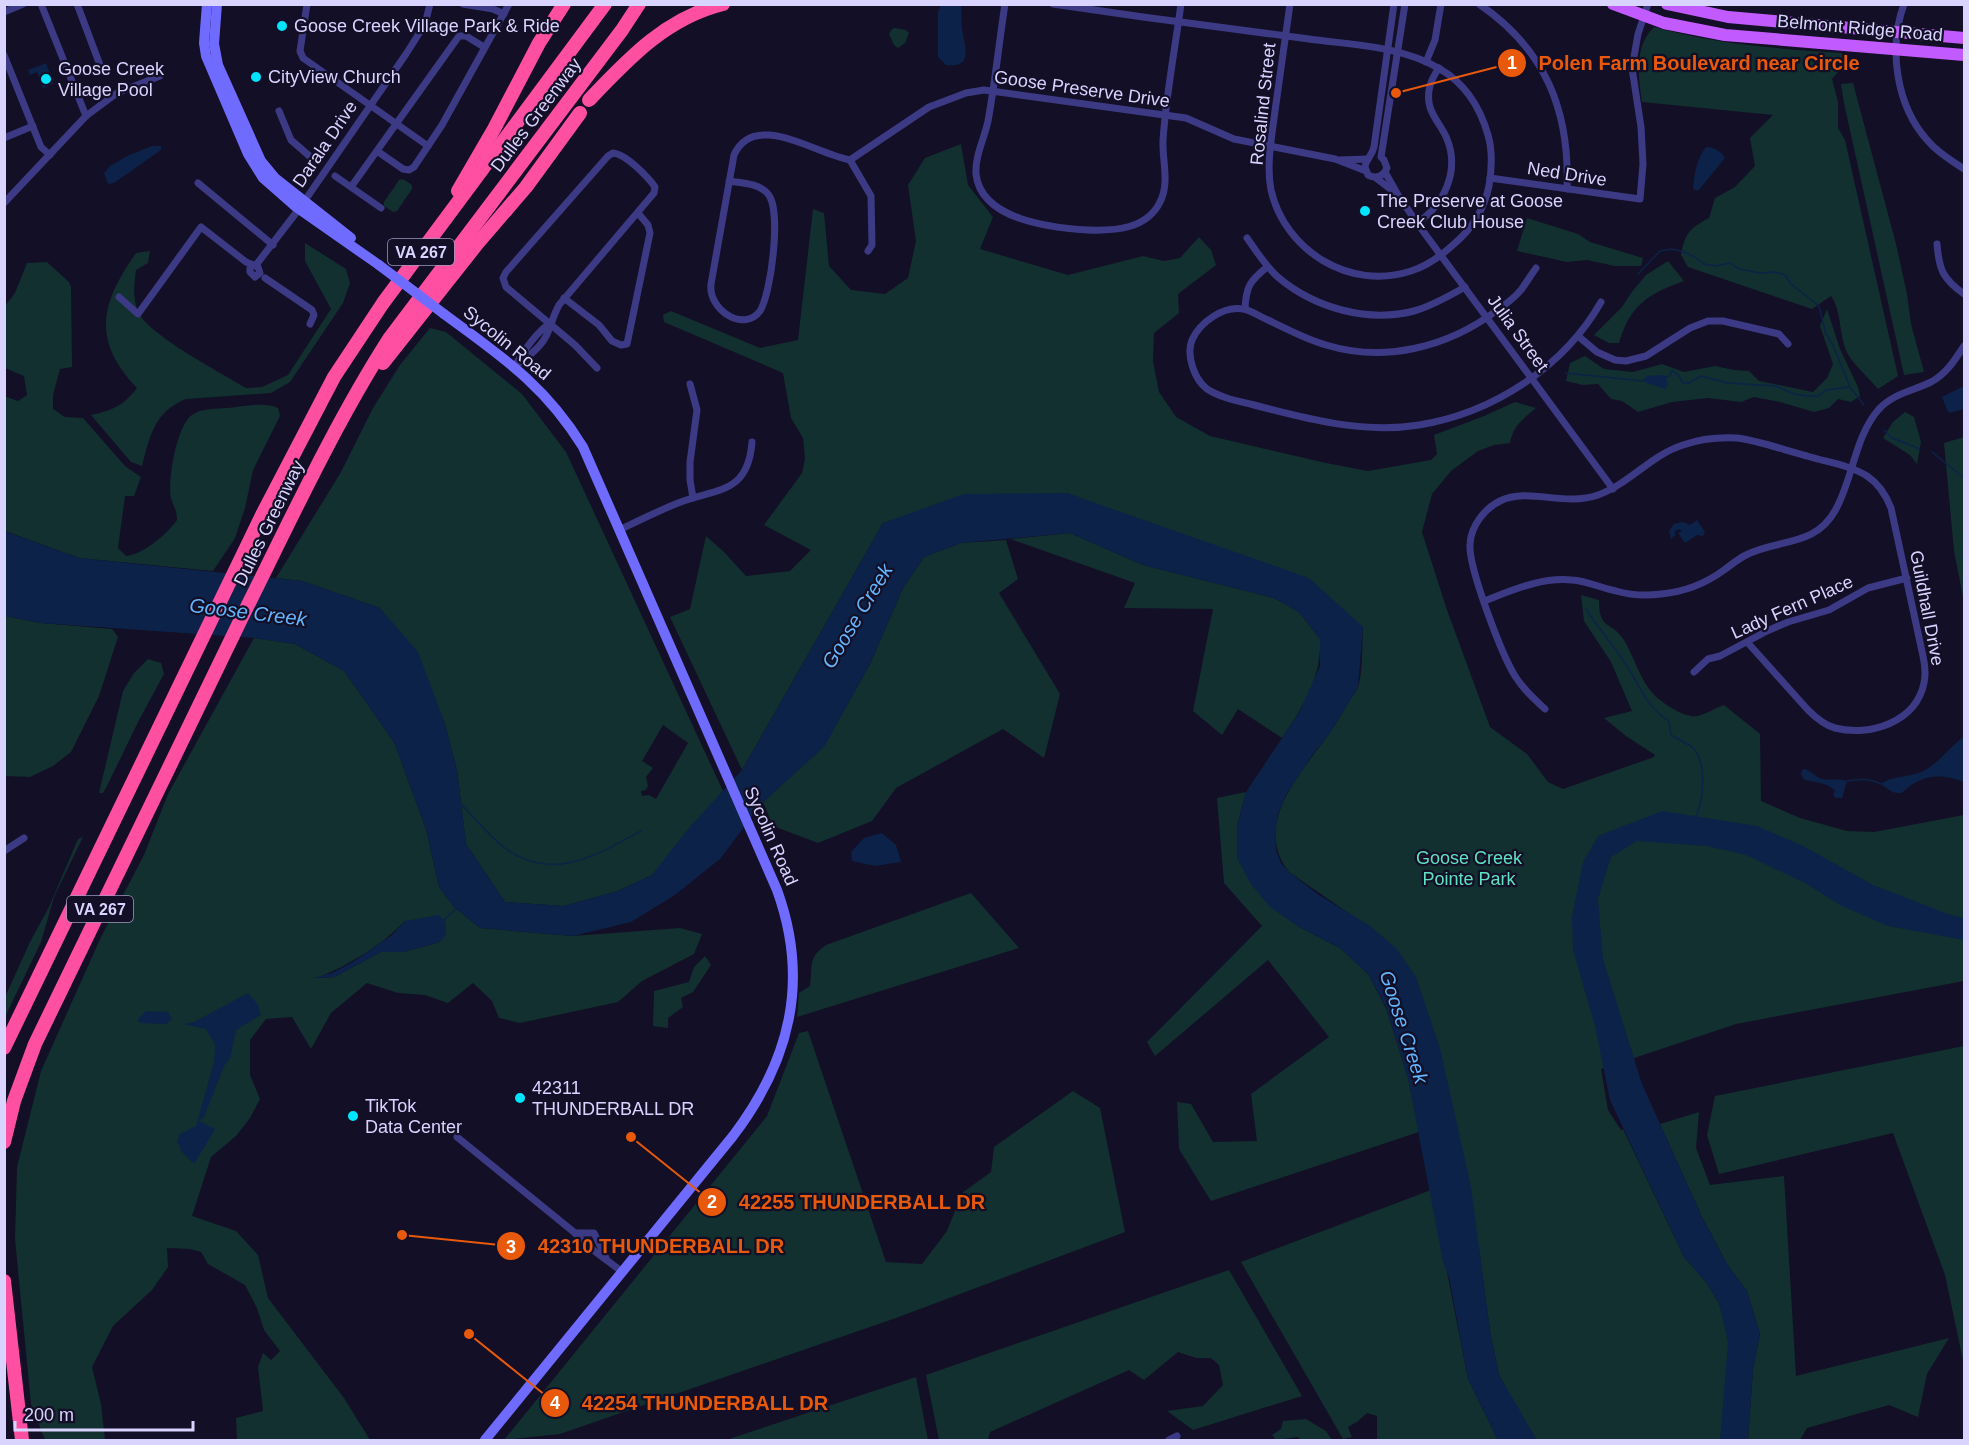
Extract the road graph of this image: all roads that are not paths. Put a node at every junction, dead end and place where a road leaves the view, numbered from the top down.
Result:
1 (23, 4) edge
2 (40, 4) edge
3 (76, 4) edge
4 (207, 4) edge
5 (217, 4) edge
6 (307, 4) edge
7 (430, 4) edge
8 (463, 4) edge
9 (509, 4) edge
10 (605, 4) edge
11 (639, 4) edge
12 (723, 4) edge
13 (1005, 4) edge
14 (1053, 4) edge
15 (1181, 4) edge
16 (1290, 4) edge
17 (1394, 4) edge
18 (1405, 4) edge
19 (1441, 4) edge
20 (1479, 4) edge
21 (1613, 4) edge
22 (1667, 4) edge
23 (1904, 4) edge
24 (8, 8) edge
25 (560, 10) edge
26 (1646, 11) edge
27 (504, 14) junction
28 (1179, 22) junction
29 (1898, 32) junction
30 (1285, 36) junction
31 (1965, 38) edge
32 (548, 40) dead end
33 (484, 47) junction
34 (1388, 50) junction
35 (1897, 50) junction
36 (1398, 52) junction
37 (4, 55) edge
38 (1965, 55) edge
39 (1426, 62) junction
40 (100, 65) dead end
41 (1439, 68) junction
42 (7, 71) edge
43 (160, 76) dead end
44 (992, 91) junction
45 (591, 102) dead end
46 (369, 106) junction
47 (279, 111) dead end
48 (582, 114) dead end
49 (86, 116) junction
50 (1166, 116) junction
51 (396, 124) junction
52 (33, 126) junction
53 (4, 138) edge
54 (428, 146) junction
55 (1271, 147) junction
56 (377, 151) junction
57 (50, 155) junction
58 (1381, 157) junction
59 (1370, 158) junction
60 (849, 159) junction
61 (1335, 159) junction
62 (314, 160) dead end
63 (1965, 170) edge
64 (1366, 171) junction
65 (1385, 172) junction
66 (335, 176) dead end
67 (1376, 178) junction
68 (1490, 178) junction
69 (729, 181) junction
70 (198, 183) dead end
71 (351, 187) junction
72 (1567, 189) junction
73 (1398, 195) junction
74 (4, 203) edge
75 (302, 205) junction
76 (381, 208) dead end
77 (638, 213) junction
78 (1417, 223) junction
79 (1247, 238) dead end
80 (430, 240) junction
81 (1937, 244) dead end
82 (273, 245) junction
83 (868, 251) dead end
84 (1442, 255) junction
85 (1267, 267) junction
86 (257, 268) junction
87 (1536, 268) dead end
88 (1465, 287) junction
89 (1965, 294) edge
90 (119, 297) dead end
91 (564, 298) junction
92 (1601, 302) dead end
93 (1245, 309) junction
94 (1488, 317) junction
95 (550, 323) junction
96 (310, 324) dead end
97 (1578, 336) junction
98 (1788, 344) dead end
99 (1965, 346) edge
100 (515, 366) junction
101 (597, 368) dead end
102 (1532, 377) junction
103 (690, 384) dead end
104 (345, 416) junction
105 (752, 442) dead end
106 (1851, 469) junction
107 (1612, 489) junction
108 (693, 498) junction
109 (619, 530) junction
110 (1907, 578) junction
111 (1484, 601) junction
112 (1748, 643) junction
113 (1694, 672) dead end
114 (1545, 710) dead end
115 (24, 838) dead end
116 (4, 851) edge
117 (4, 1048) edge
118 (457, 1137) dead end
119 (4, 1142) edge
120 (576, 1233) junction
121 (606, 1258) junction
122 (622, 1272) junction
123 (4, 1281) edge
124 (1178, 1436) dead end
125 (22, 1440) edge
126 (485, 1440) edge
127 (1169, 1440) edge

1 - 24 street
2 - 49 street
3 - 40 street
4 - 75 main road, Sycolin Road
5 - 75 main road, Sycolin Road
6 - 46 street
7 - 46 street, Darala Drive
8 - 27 street
9 - 27 street
10 - 80 highway, Dulles Greenway / VA 267
11 - 104 highway, Dulles Greenway / VA 267
12 - 45 highway
13 - 44 street
14 - 28 street, Rosalind Street
15 - 28 street
16 - 30 street, Rosalind Street
17 - 34 street
18 - 36 street
19 - 39 street
20 - 72 street
21 - 26 main road, Belmont Ridge Road
22 - 29 main road, Belmont Ridge Road
23 - 29 street
25 - 32 highway
25 - 80 highway
26 - 35 main road, Belmont Ridge Road
26 - 72 street, Ned Drive
27 - 33 street
28 - 30 street, Rosalind Street
28 - 50 street
29 - 31 main road, Belmont Ridge Road
29 - 35 street
30 - 34 street, Rosalind Street
30 - 55 street, Rosalind Street
33 - 51 street
33 - 54 street
34 - 36 street, Rosalind Street
34 - 59 street
35 - 38 main road, Belmont Ridge Road
35 - 63 street
36 - 39 street, Rosalind Street
36 - 58 street
37 - 42 street
39 - 41 street, Rosalind Street
41 - 68 street, Rosalind Street
41 - 78 street
42 - 52 street
43 - 49 street
44 - 50 street, Goose Preserve Drive
44 - 50 street
44 - 60 street, Goose Preserve Drive
46 - 51 street
46 - 75 street, Darala Drive
47 - 62 street
48 - 104 highway
49 - 57 street
50 - 55 street, Goose Preserve Drive
51 - 54 street
51 - 56 street
52 - 53 street
52 - 57 street
54 - 56 street
55 - 61 street, Goose Preserve Drive
55 - 84 street, Rosalind Street
56 - 71 street
57 - 74 street
58 - 59 street
58 - 65 street
59 - 61 street
59 - 64 street
60 - 69 street
60 - 83 street
61 - 64 street
64 - 67 street
65 - 67 street
65 - 73 street, Julia Street
66 - 71 street
67 - 73 street, Julia Street
68 - 72 street, Ned Drive
68 - 84 street, Rosalind Street
69 - 69 street
70 - 82 street
71 - 76 street
73 - 78 street, Julia Street
75 - 82 street, Darala Drive
75 - 100 main road, Sycolin Road, bridge
77 - 91 street
77 - 91 street
77 - 95 street
78 - 84 street, Julia Street
79 - 85 street
80 - 117 highway, Dulles Greenway / VA 267
81 - 89 street
82 - 86 street, Darala Drive
84 - 88 street, Julia Street
85 - 88 street
85 - 93 street
86 - 90 street
86 - 96 street
87 - 94 street
88 - 94 street, Julia Street
91 - 95 street
92 - 97 street
93 - 94 street
93 - 102 street
94 - 102 street, Julia Street
95 - 100 street
95 - 101 street
97 - 98 street
97 - 102 street
99 - 106 street
100 - 109 main road, Sycolin Road
102 - 107 street, Julia Street
103 - 108 street
104 - 119 highway, Dulles Greenway / VA 267
105 - 108 street
106 - 107 street, Guildhall Drive
106 - 110 street, Guildhall Drive
106 - 111 street
107 - 111 street, Guildhall Drive
108 - 109 street
109 - 122 main road, Sycolin Road
110 - 112 street, Lady Fern Place
110 - 112 street, Guildhall Drive
111 - 114 street, Guildhall Drive
112 - 113 street, Lady Fern Place
115 - 116 street
118 - 120 street
120 - 121 street
120 - 121 street
121 - 122 street
122 - 126 main road, Sycolin Road
123 - 125 highway
124 - 127 street

